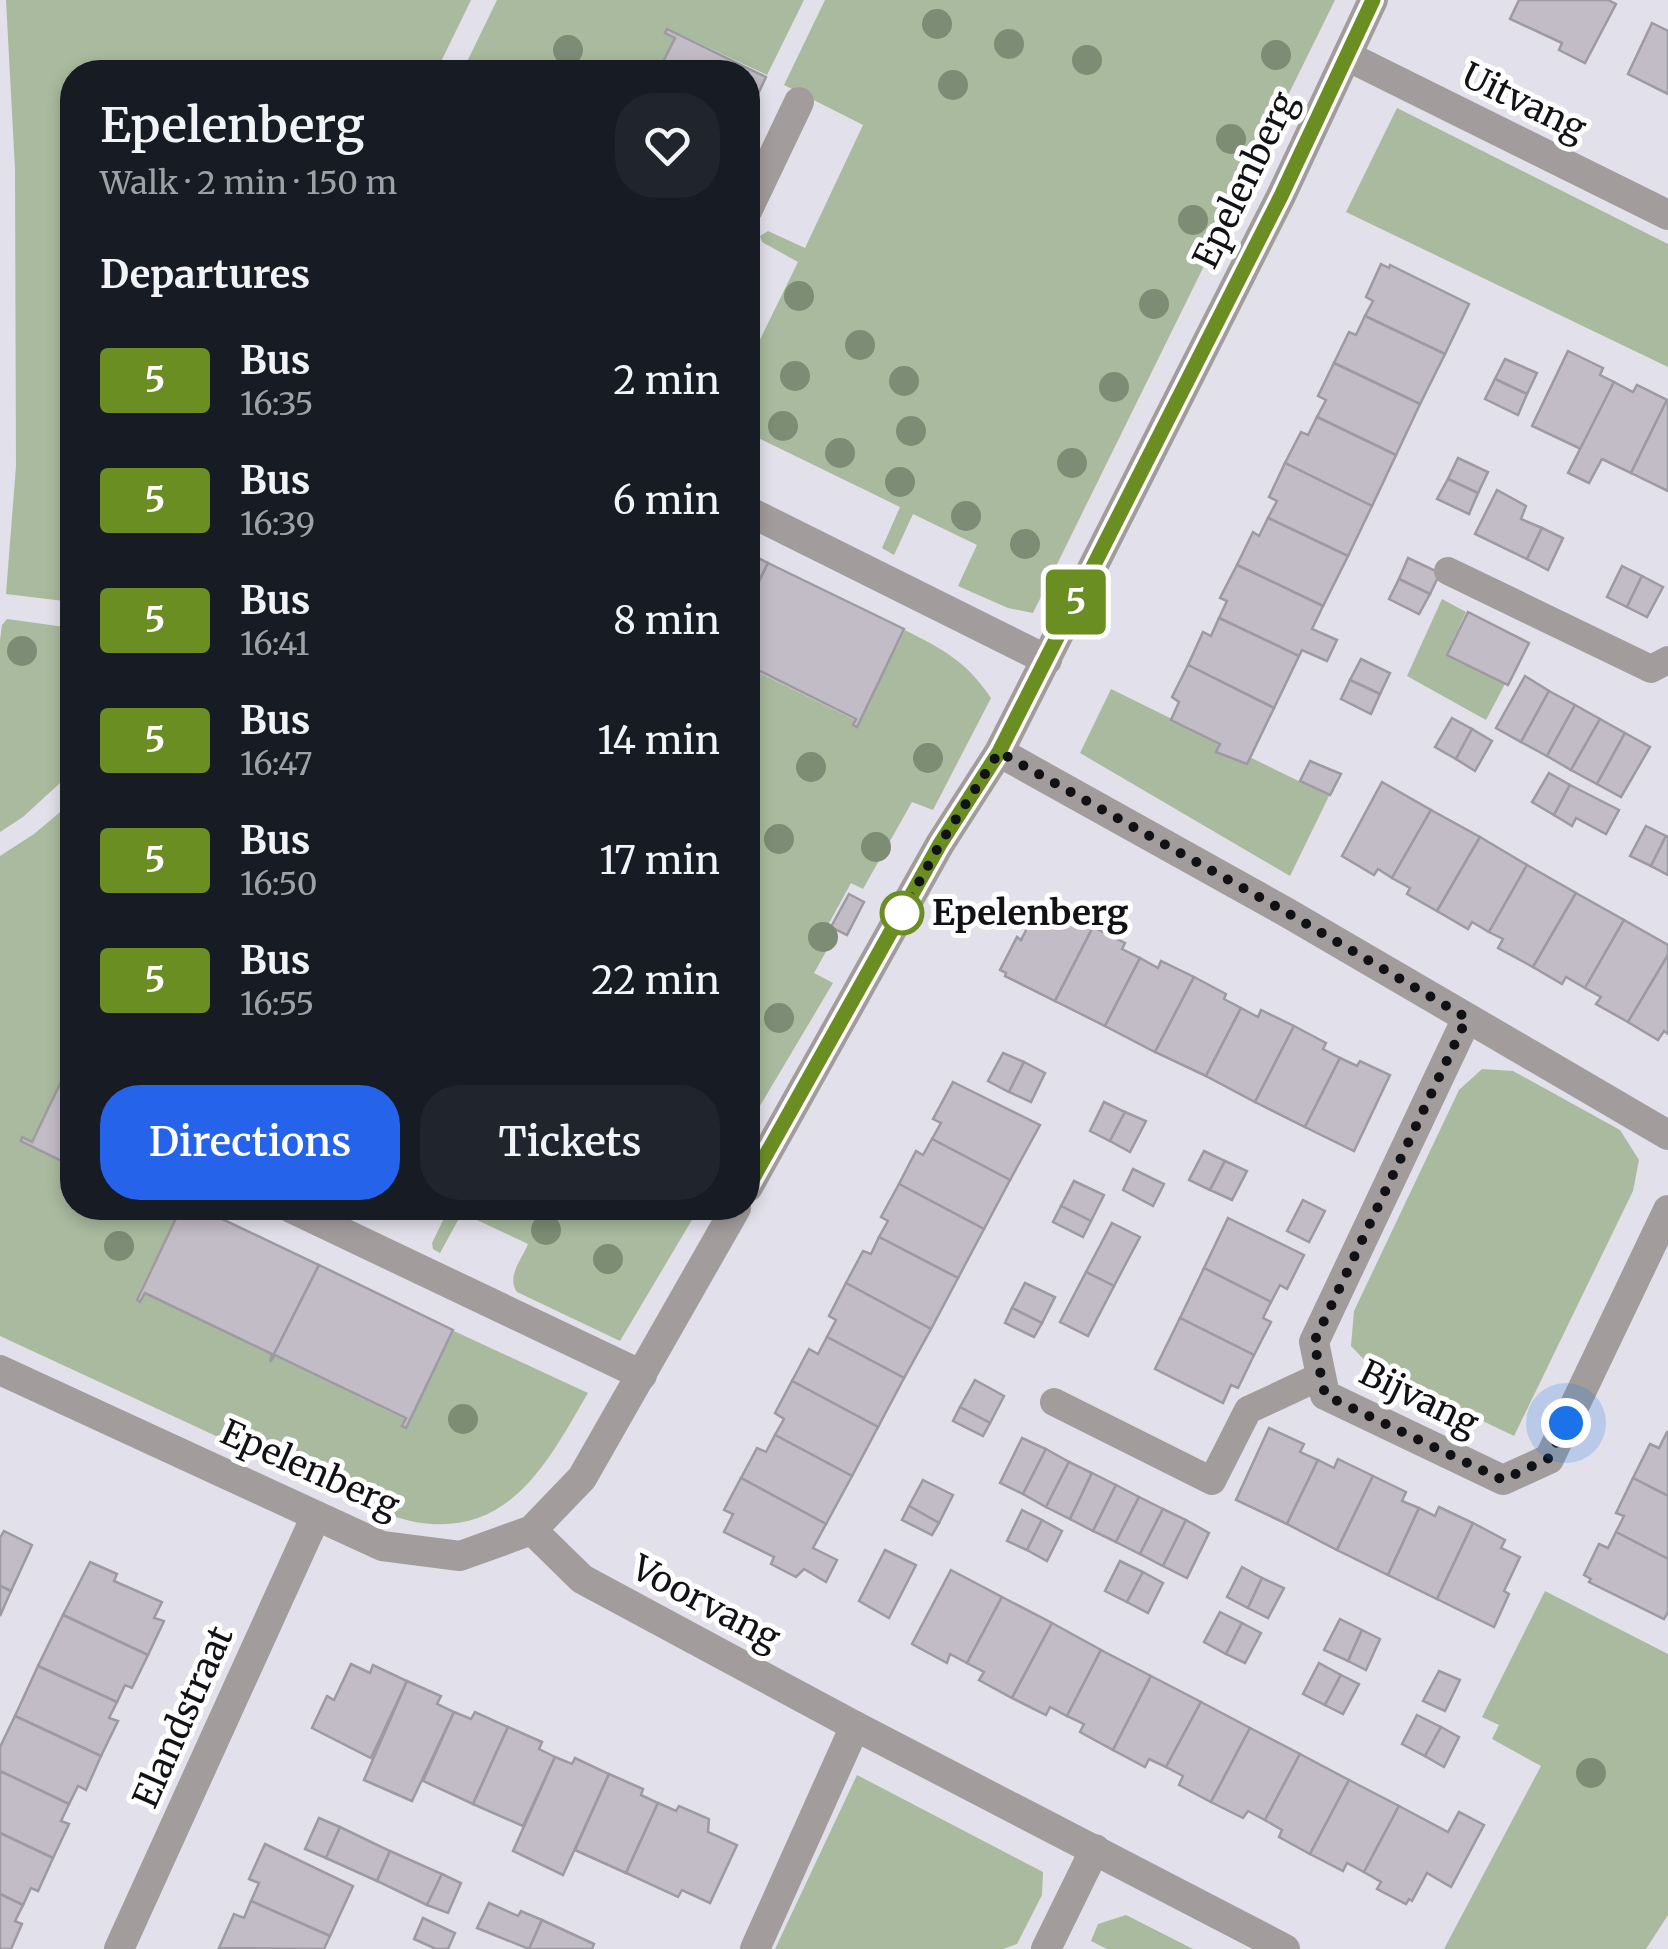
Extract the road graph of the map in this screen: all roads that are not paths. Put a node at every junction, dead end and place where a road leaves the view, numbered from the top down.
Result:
1 (1373, 0) edge
2 (1347, 56) junction
3 (800, 102) dead end
4 (760, 184) edge
5 (1668, 215) edge
6 (760, 517) edge
7 (1448, 571) dead end
8 (1047, 660) junction
9 (1668, 660) edge
10 (999, 752) junction
11 (1467, 1018) junction
12 (1668, 1134) edge
13 (760, 1166) edge
14 (1668, 1210) edge
15 (316, 1220) edge
16 (729, 1220) edge
17 (0, 1370) edge
18 (642, 1375) junction
19 (1321, 1376) junction
20 (1054, 1402) dead end
21 (316, 1516) junction
22 (532, 1530) junction
23 (855, 1726) junction
24 (1095, 1849) junction
25 (119, 1949) edge
26 (755, 1949) edge
27 (1046, 1949) edge
28 (1285, 1949) edge

1 - 2 street, Epelenberg
2 - 5 street, Uitvang
2 - 8 street, Epelenberg
3 - 4 street
6 - 8 street
7 - 9 lane
8 - 10 street, Epelenberg
10 - 11 street
10 - 13 street, Epelenberg
11 - 12 street
11 - 19 street, Bijvang
14 - 19 street, Bijvang
15 - 18 street
16 - 18 street, Epelenberg
17 - 21 street, Epelenberg
18 - 22 street, Epelenberg
19 - 20 lane
21 - 22 street, Epelenberg
21 - 25 street, Elandstraat
22 - 23 street, Voorvang
23 - 24 street, Voorvang
23 - 26 street
24 - 27 street
24 - 28 street, Voorvang

